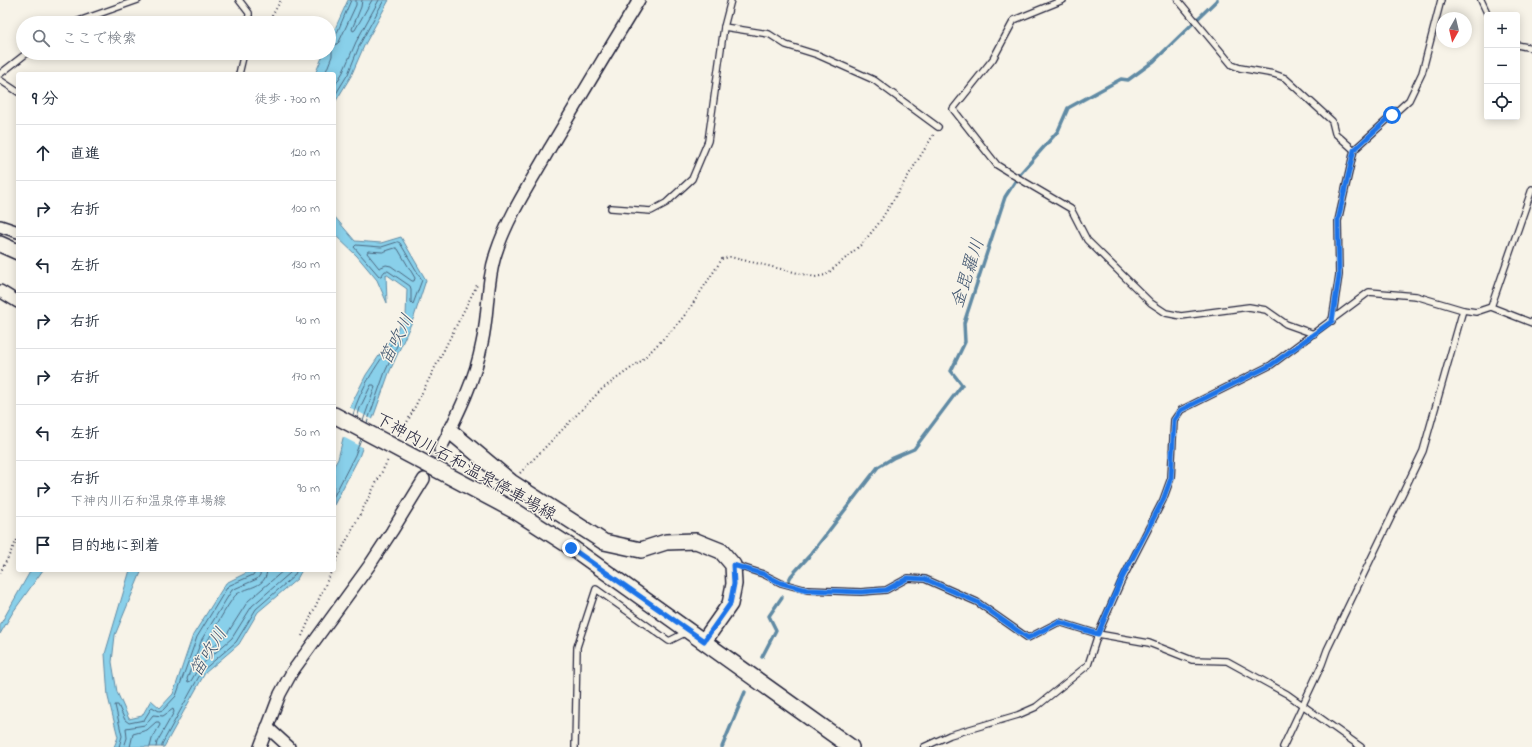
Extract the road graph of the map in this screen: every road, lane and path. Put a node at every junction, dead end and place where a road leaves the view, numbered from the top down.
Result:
1 (138, 0) edge
2 (240, 0) edge
3 (281, 0) edge
4 (639, 0) edge
5 (731, 0) edge
6 (1063, 0) edge
7 (1178, 0) edge
8 (1440, 0) edge
9 (1481, 0) edge
10 (1487, 12) edge
11 (93, 16) edge
12 (249, 16) edge
13 (272, 16) edge
14 (724, 27) junction
15 (1520, 46) edge
16 (1532, 48) edge
17 (18, 60) edge
18 (242, 60) edge
19 (239, 72) edge
20 (0, 74) edge
21 (0, 80) edge
22 (16, 91) edge
23 (938, 127) joint
24 (1354, 150) junction
25 (1532, 189) edge
26 (611, 208) dead end
27 (0, 226) edge
28 (16, 231) edge
29 (0, 244) edge
30 (16, 251) edge
31 (481, 279) dead end
32 (0, 291) edge
33 (16, 301) edge
34 (1491, 307) junction
35 (1463, 310) junction
36 (1332, 321) junction
37 (1532, 322) edge
38 (1314, 334) junction
39 (336, 416) edge
40 (450, 431) junction
41 (393, 446) junction
42 (440, 450) tunnel mouth
43 (424, 479) tunnel mouth
44 (511, 482) junction
45 (16, 542) edge
46 (336, 561) edge
47 (733, 565) junction
48 (331, 572) edge
49 (0, 574) edge
50 (689, 630) junction
51 (1098, 634) junction
52 (302, 639) dead end
53 (704, 641) junction
54 (1302, 704) junction
55 (267, 727) junction
56 (260, 747) edge
57 (289, 747) edge
58 (575, 747) edge
59 (851, 747) edge
60 (924, 747) edge
61 (1283, 747) edge
62 (1361, 747) edge

1 - 11 lane
2 - 12 lane
3 - 13 path
4 - 40 street
5 - 14 lane
6 - 38 lane
7 - 24 lane
8 - 24 lane
9 - 10 lane
14 - 23 lane
14 - 26 lane
15 - 16 lane
17 - 20 lane
18 - 19 lane
21 - 22 lane
23 - 44 path
24 - 36 lane
25 - 34 lane
27 - 28 street
29 - 30 main road
31 - 41 path
32 - 33 street
34 - 35 lane
34 - 37 lane
35 - 36 lane
35 - 54 lane
36 - 38 lane
38 - 51 lane
39 - 41 main road, 下神内川石和温泉停車場線
40 - 42 street
40 - 44 main road
41 - 46 path
41 - 50 main road, 下神内川石和温泉停車場線
43 - 55 street
44 - 47 main road
45 - 49 path
47 - 51 lane
47 - 53 main road
48 - 52 path
50 - 53 main road, 下神内川石和温泉停車場線
50 - 58 lane
51 - 54 lane
51 - 60 lane
53 - 59 main road, 下神内川石和温泉停車場線
54 - 61 lane
54 - 62 lane
55 - 56 street
55 - 57 street

